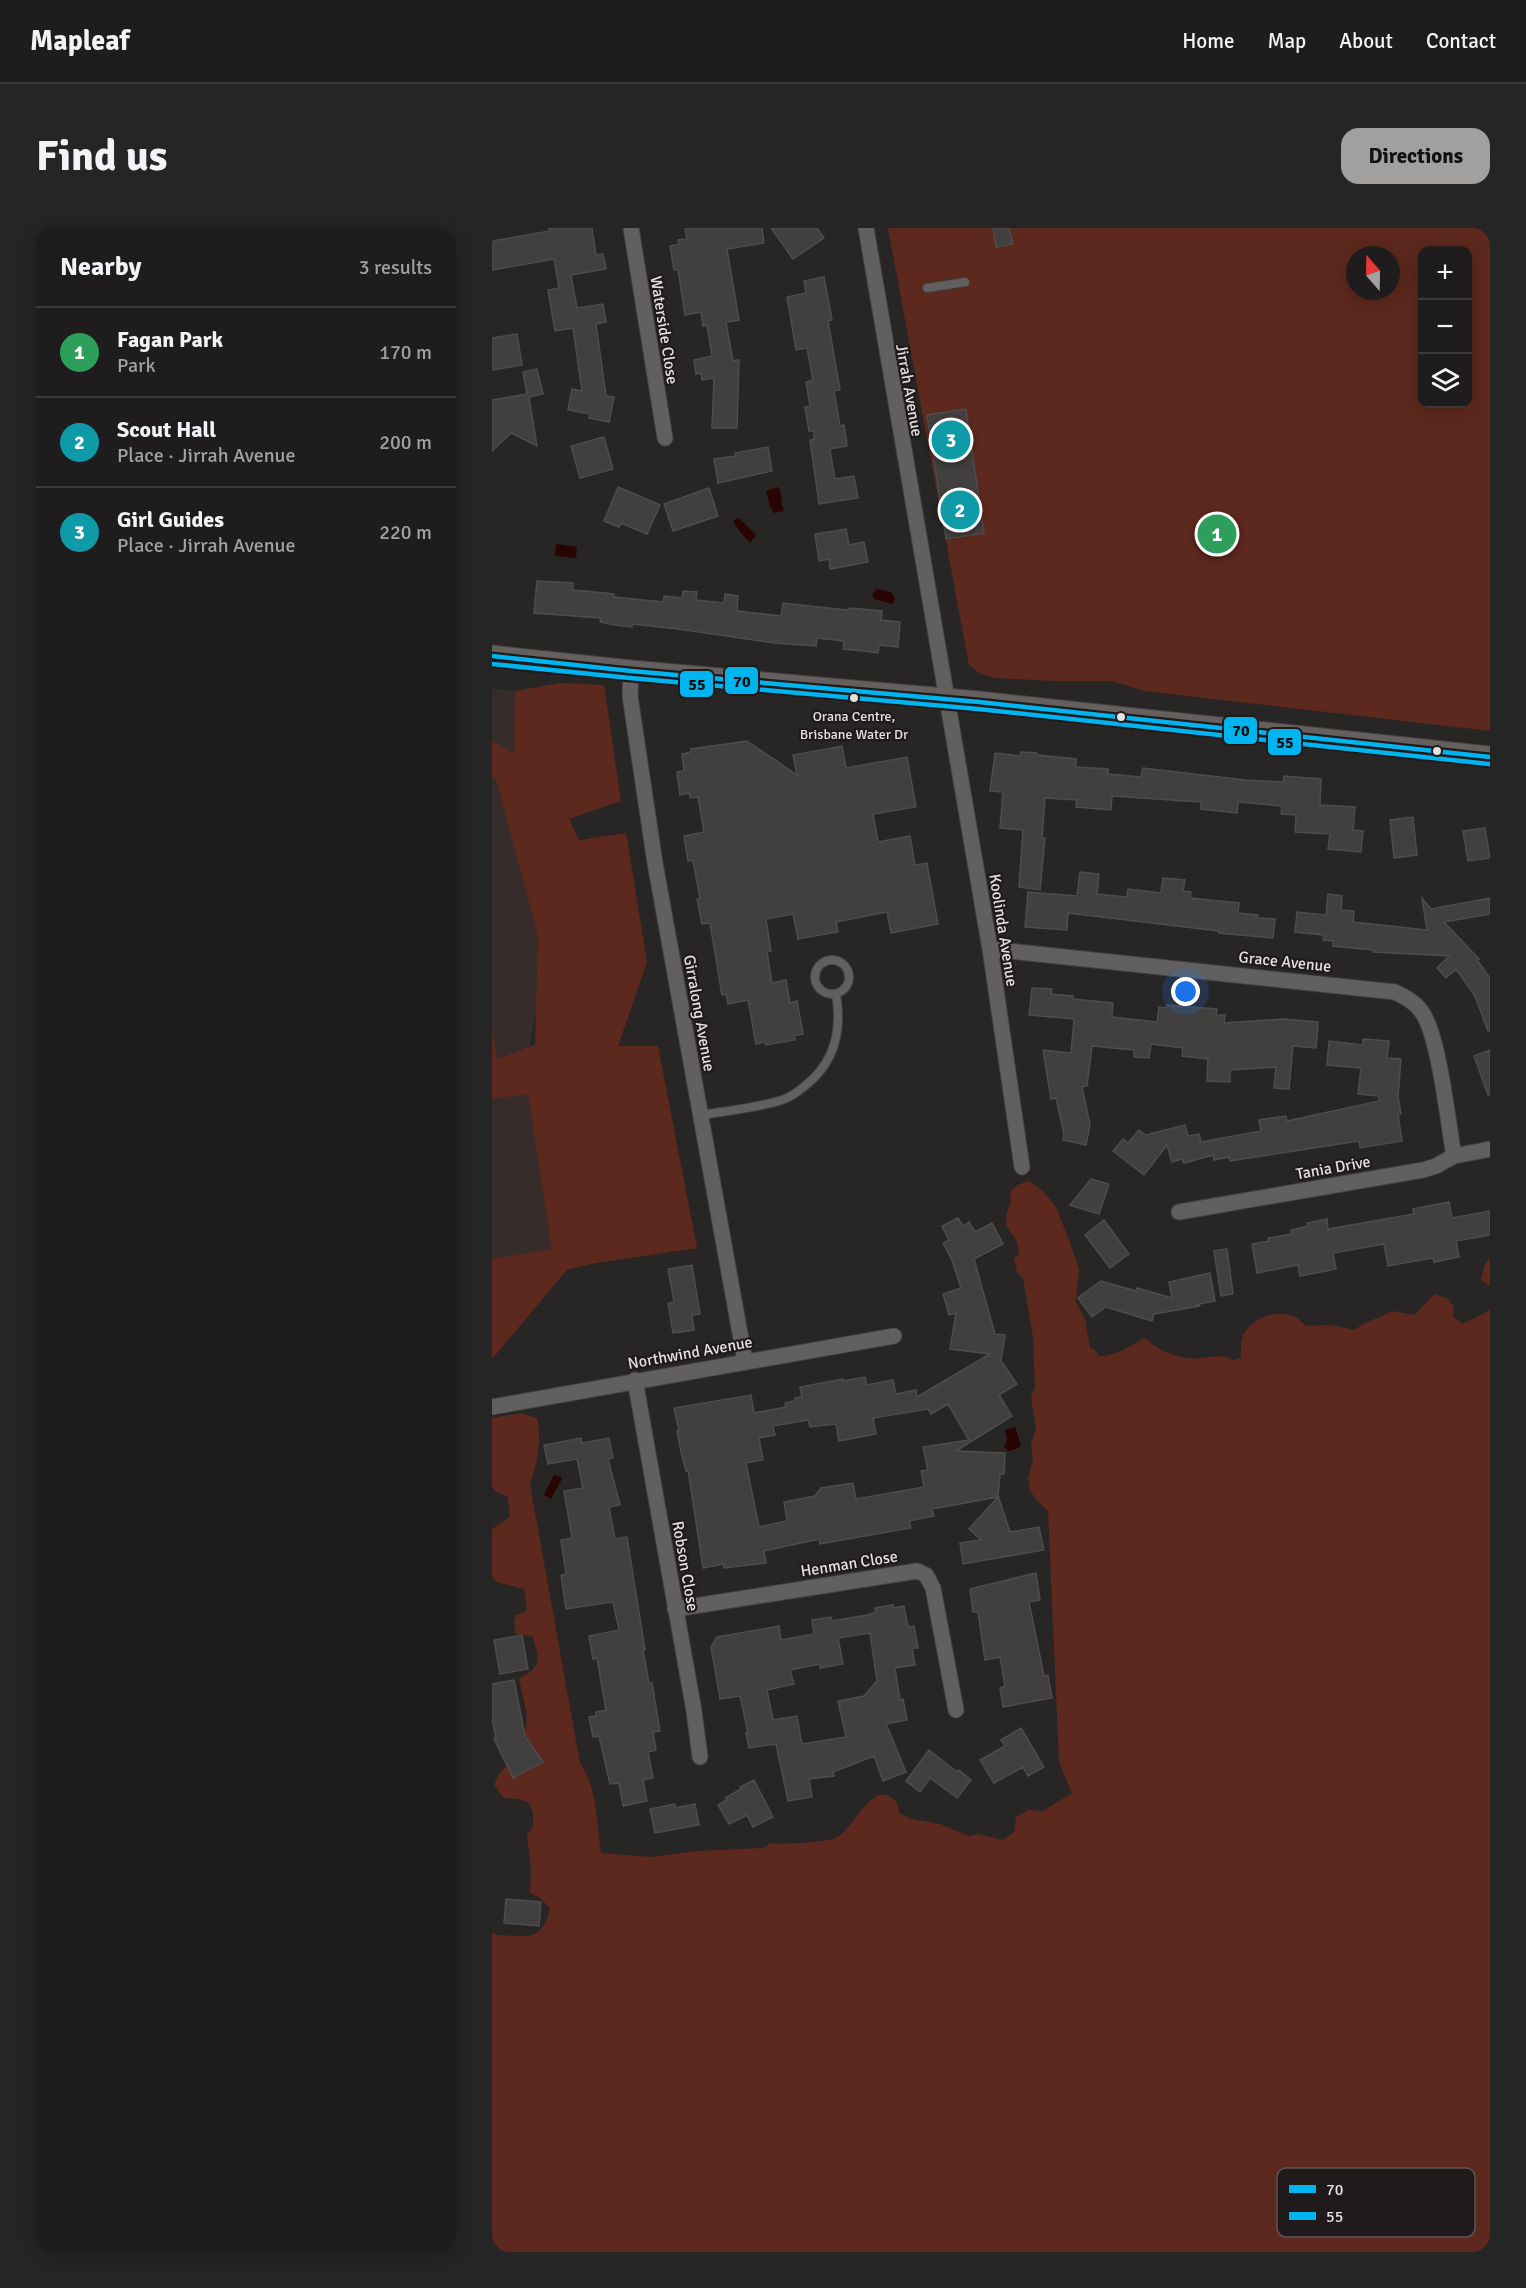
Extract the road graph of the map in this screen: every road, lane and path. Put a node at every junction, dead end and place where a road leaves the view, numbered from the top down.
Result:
1 (631, 228) edge
2 (866, 228) edge
3 (965, 282) dead end
4 (927, 288) dead end
5 (665, 438) dead end
6 (492, 656) edge
7 (632, 671) junction
8 (946, 699) junction
9 (1490, 757) edge
10 (990, 949) junction
11 (836, 994) junction
12 (700, 1115) junction
13 (1490, 1149) edge
14 (1454, 1155) junction
15 (1022, 1167) dead end
16 (1179, 1212) dead end
17 (894, 1336) dead end
18 (745, 1360) junction
19 (636, 1380) junction
20 (492, 1407) edge
21 (675, 1610) junction
22 (956, 1710) dead end
23 (700, 1757) dead end

1 - 5 street, Waterside Close
2 - 8 street, Jirrah Avenue
3 - 4 lane
6 - 7 main road
7 - 8 main road
7 - 12 street, Girralong Avenue
8 - 9 main road
8 - 10 street, Koolinda Avenue
10 - 14 street, Grace Avenue
10 - 15 street, Koolinda Avenue
11 - 11 lane
11 - 12 lane
12 - 18 street, Girralong Avenue
13 - 14 street, Tania Drive
14 - 16 street, Tania Drive
17 - 18 street, Northwind Avenue
18 - 19 street, Northwind Avenue
19 - 20 street, Northwind Avenue
19 - 21 street, Robson Close
21 - 22 street, Henman Close
21 - 23 street, Robson Close

